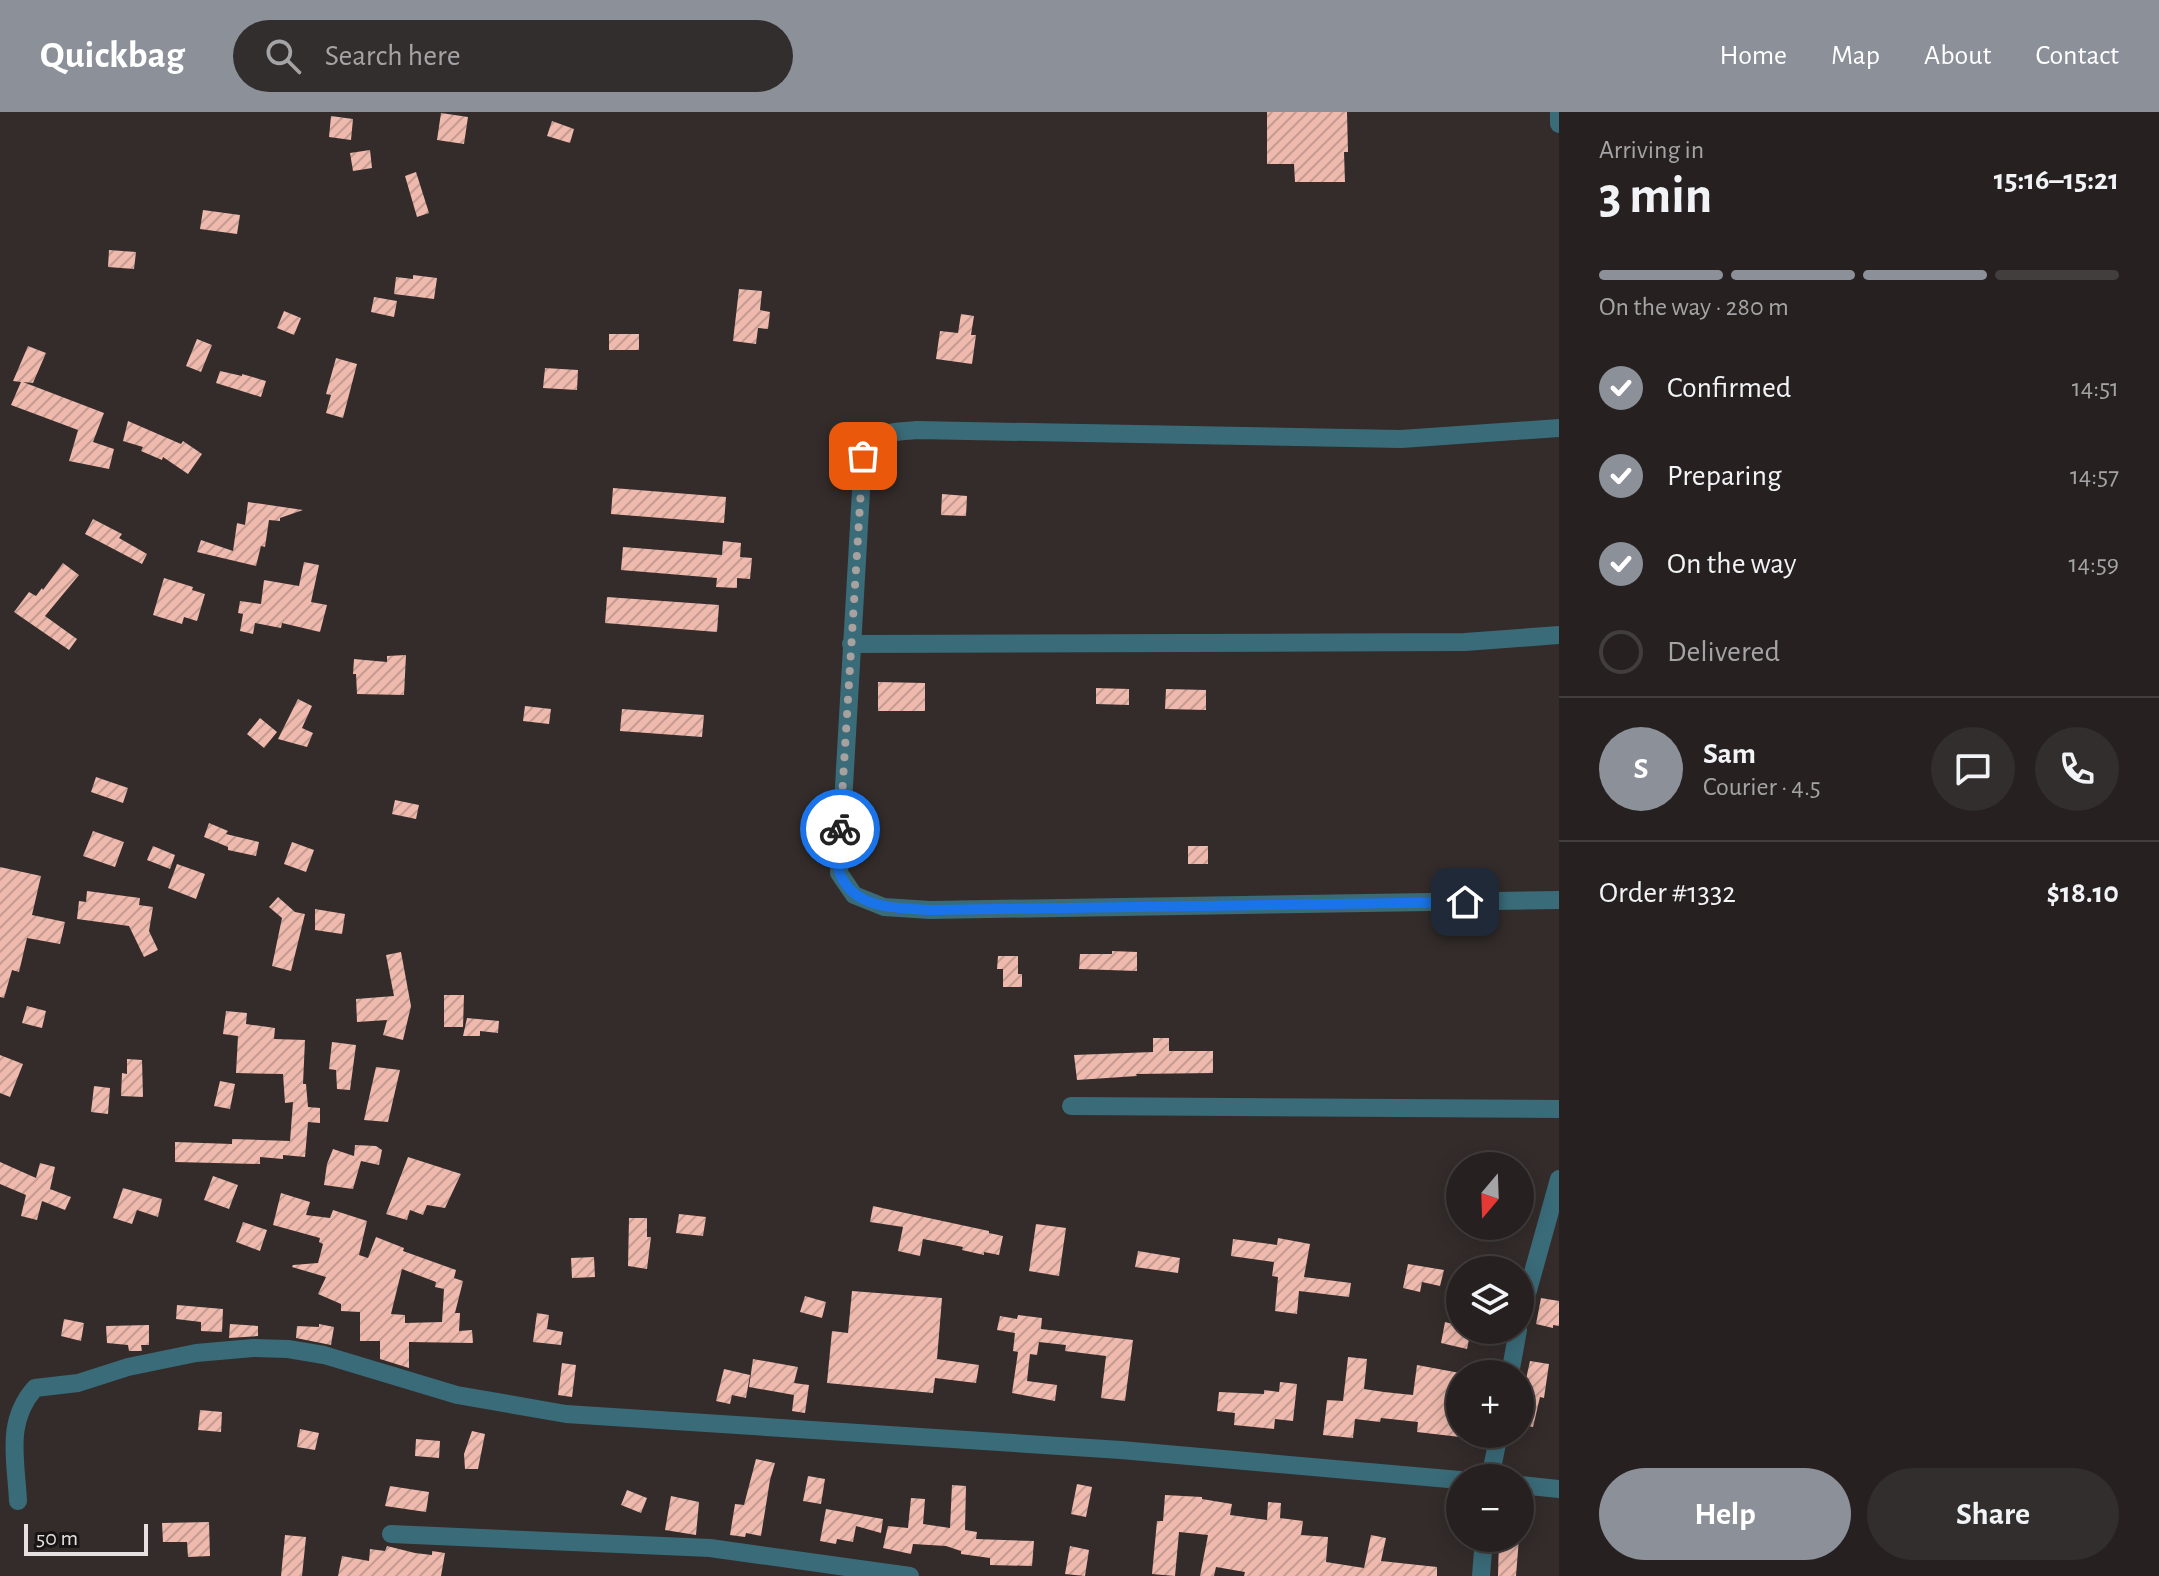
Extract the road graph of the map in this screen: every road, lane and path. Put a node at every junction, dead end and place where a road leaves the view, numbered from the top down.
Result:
1 (1559, 112) edge
2 (1559, 124) edge
3 (1559, 428) edge
4 (1559, 635) edge
5 (851, 644) junction
6 (1559, 900) edge
7 (1071, 1106) dead end
8 (1559, 1109) edge
9 (1559, 1179) edge
10 (1534, 1269) edge
11 (1446, 1479) edge
12 (1534, 1486) edge
13 (1559, 1489) edge
14 (18, 1501) dead end
15 (391, 1534) dead end
16 (1483, 1552) edge
17 (910, 1576) edge
18 (1481, 1576) edge

1 - 2 street
3 - 5 street
4 - 5 street
5 - 6 street
7 - 8 street
9 - 10 street
11 - 14 street
12 - 13 street
15 - 17 street
16 - 18 street

